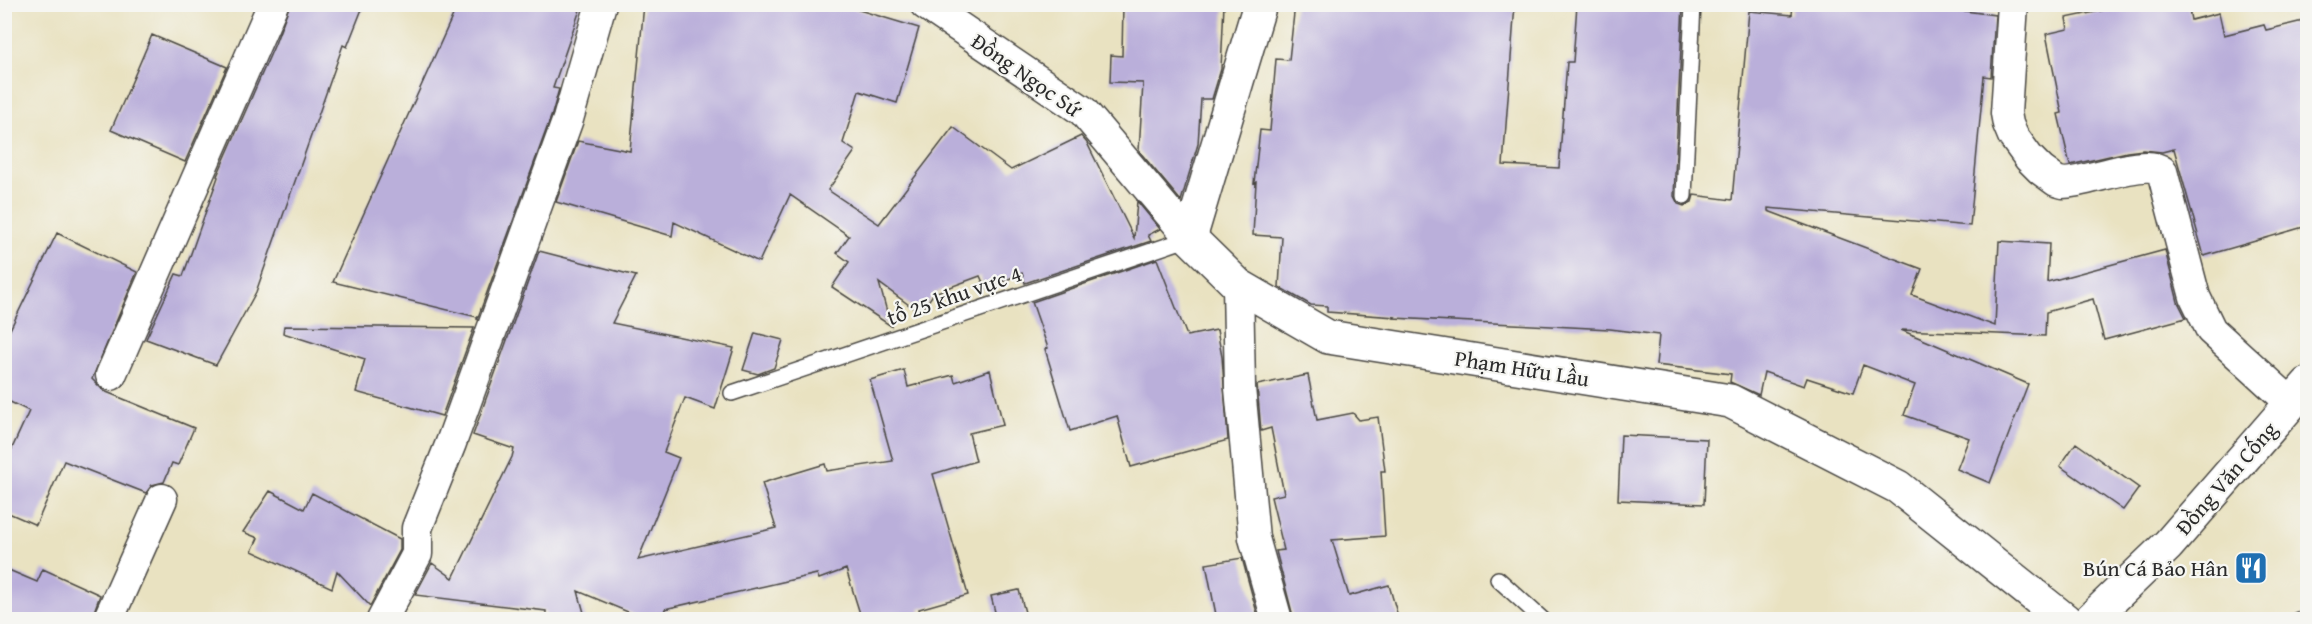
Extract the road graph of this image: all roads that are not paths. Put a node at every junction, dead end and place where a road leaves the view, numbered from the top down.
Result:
1 (273, 4) edge
2 (601, 4) edge
3 (925, 4) edge
4 (1260, 4) edge
5 (1693, 4) edge
6 (2013, 4) edge
7 (1683, 196) dead end
8 (1190, 238) junction
9 (1238, 285) junction
10 (111, 375) dead end
11 (732, 393) dead end
12 (2299, 393) edge
13 (162, 499) dead end
14 (1498, 579) dead end
15 (2307, 617) edge
16 (108, 620) edge
17 (382, 620) edge
18 (1277, 620) edge
19 (1544, 620) edge
20 (2064, 620) edge
21 (2090, 620) edge
22 (2298, 620) edge

1 - 10 street
2 - 17 street
3 - 8 street, Đồng Ngọc Sứ
4 - 8 street
5 - 7 lane
6 - 12 street
8 - 9 street, Phạm Hữu Lầu
8 - 11 lane, tổ 25 khu vực 4
9 - 18 street
9 - 20 street, Phạm Hữu Lầu
12 - 21 street, Đồng Văn Cống
13 - 16 street
14 - 19 lane
15 - 22 lane

